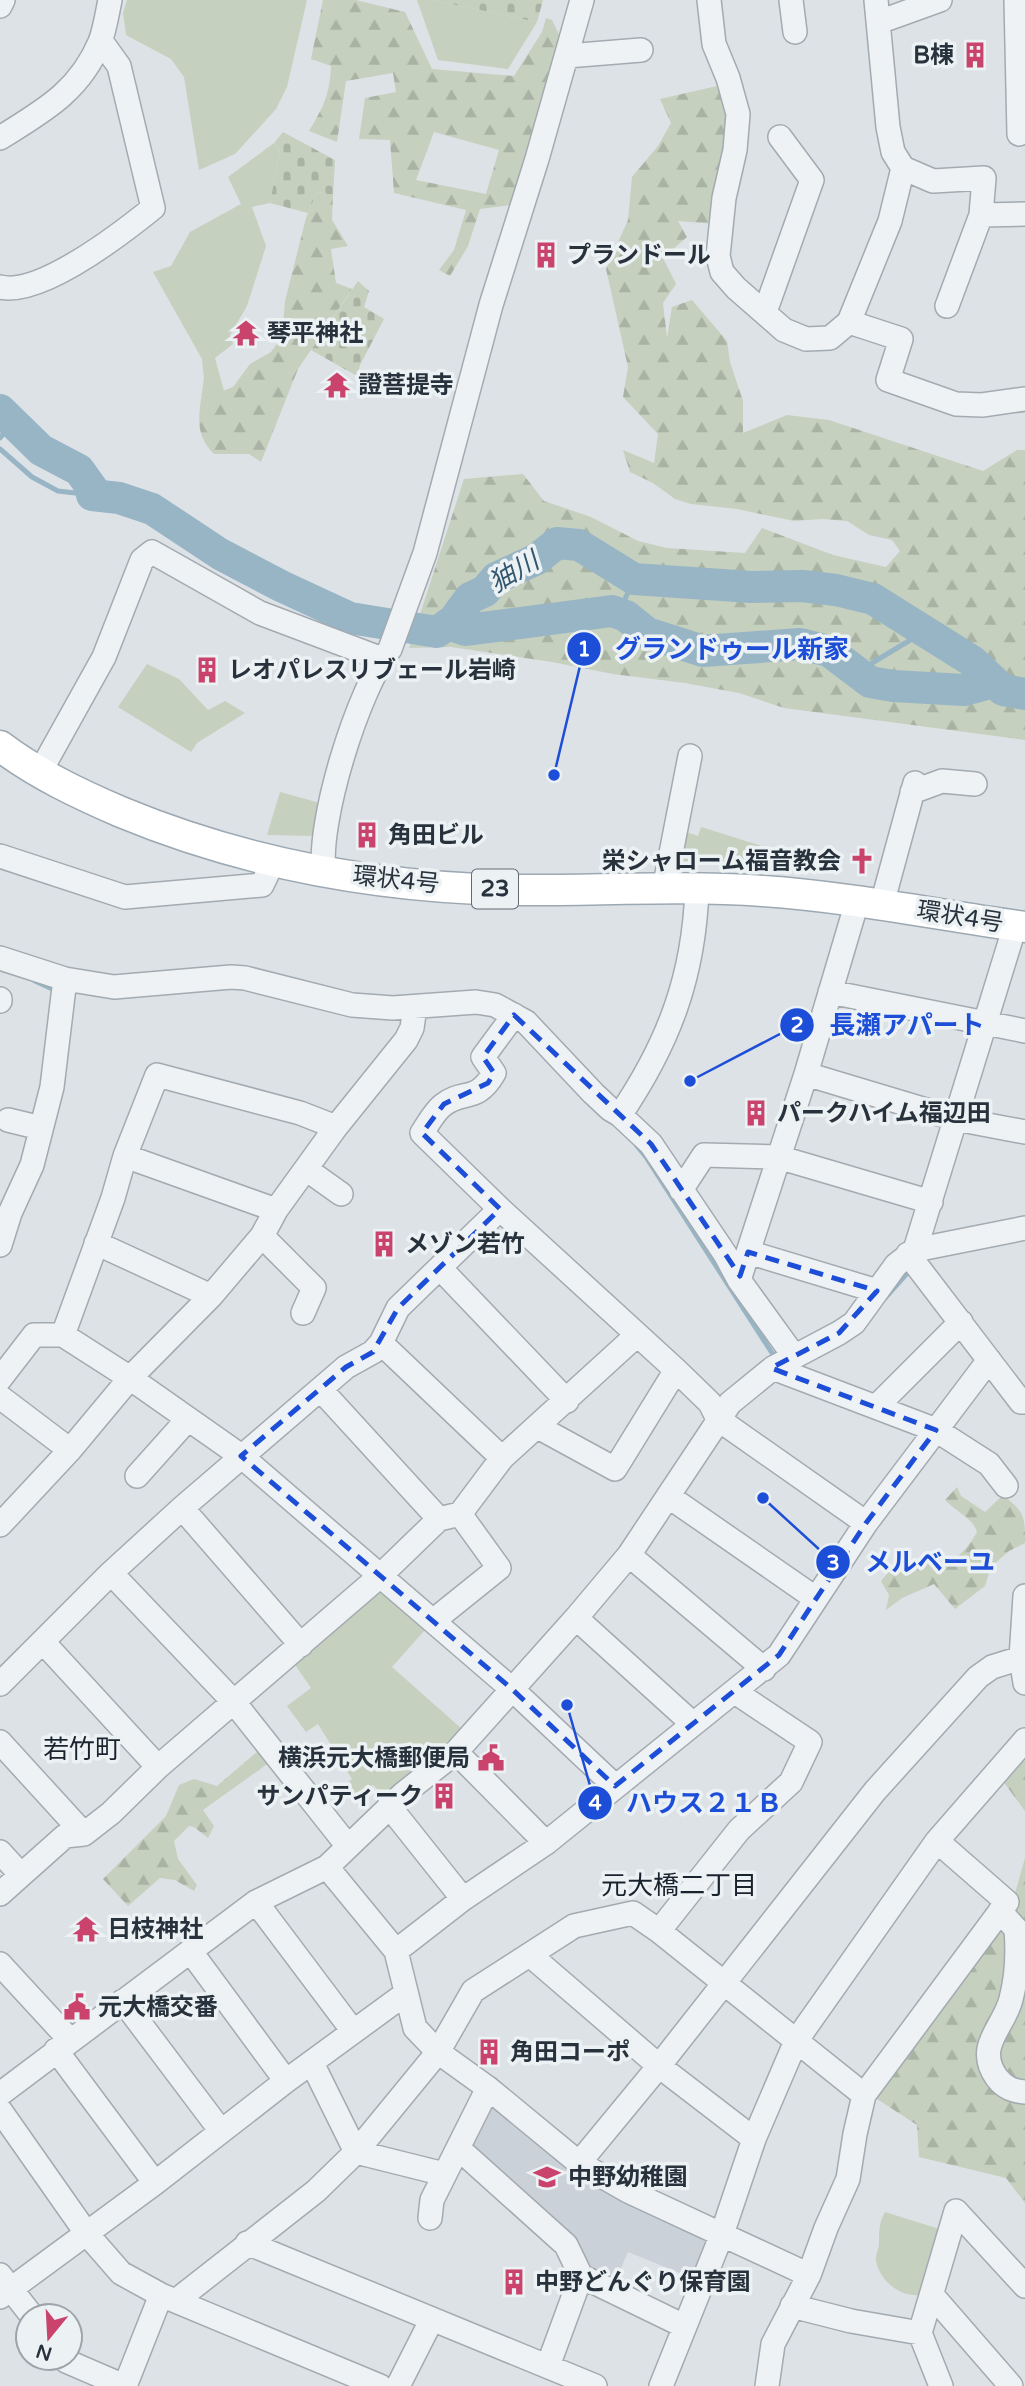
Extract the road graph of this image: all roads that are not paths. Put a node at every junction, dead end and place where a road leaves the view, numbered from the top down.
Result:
1 (3, 0) edge
2 (110, 0) edge
3 (582, 0) edge
4 (709, 0) edge
5 (791, 0) edge
6 (940, 0) edge
7 (1016, 0) edge
8 (0, 6) edge
9 (878, 11) edge
10 (795, 32) dead end
11 (101, 40) junction
12 (641, 50) dead end
13 (567, 56) junction
14 (1019, 134) dead end
15 (780, 137) dead end
16 (0, 138) edge
17 (903, 168) junction
18 (1025, 214) edge
19 (981, 215) junction
20 (0, 287) edge
21 (947, 306) dead end
22 (765, 312) junction
23 (849, 322) junction
24 (1025, 399) edge
25 (386, 654) junction
26 (0, 746) edge
27 (690, 756) dead end
28 (40, 772) junction
29 (975, 783) dead end
30 (0, 856) edge
31 (272, 862) junction
32 (324, 872) junction
33 (664, 889) junction
34 (698, 889) junction
35 (869, 903) junction
36 (1020, 926) edge
37 (0, 958) edge
38 (64, 990) junction
39 (830, 992) junction
40 (414, 1015) junction
41 (512, 1018) junction
42 (985, 1023) junction
43 (1025, 1031) edge
44 (806, 1074) junction
45 (620, 1115) junction
46 (956, 1119) junction
47 (8, 1120) dead end
48 (336, 1127) junction
49 (41, 1128) junction
50 (1025, 1132) edge
51 (125, 1156) junction
52 (778, 1157) junction
53 (306, 1169) junction
54 (681, 1191) junction
55 (341, 1195) dead end
56 (930, 1202) junction
57 (500, 1209) junction
58 (276, 1210) junction
59 (1025, 1228) edge
60 (261, 1237) junction
61 (96, 1243) junction
62 (0, 1245) edge
63 (748, 1252) junction
64 (917, 1261) junction
65 (439, 1268) junction
66 (739, 1280) junction
67 (877, 1291) junction
68 (211, 1296) junction
69 (303, 1313) dead end
70 (961, 1322) junction
71 (63, 1335) junction
72 (637, 1335) junction
73 (382, 1343) junction
74 (989, 1360) junction
75 (785, 1361) junction
76 (676, 1370) junction
77 (130, 1378) junction
78 (0, 1379) edge
79 (321, 1390) junction
80 (0, 1397) edge
81 (567, 1401) junction
82 (1025, 1402) edge
83 (877, 1406) junction
84 (188, 1419) junction
85 (718, 1419) junction
86 (538, 1427) junction
87 (936, 1430) junction
88 (70, 1450) junction
89 (241, 1456) junction
90 (502, 1458) junction
91 (137, 1476) dead end
92 (1006, 1486) dead end
93 (668, 1496) junction
94 (182, 1508) junction
95 (449, 1516) junction
96 (3, 1517) edge
97 (866, 1523) junction
98 (629, 1555) junction
99 (111, 1573) junction
100 (380, 1576) junction
101 (1025, 1596) edge
102 (816, 1598) junction
103 (576, 1618) junction
104 (433, 1621) junction
105 (43, 1642) junction
106 (302, 1645) junction
107 (1021, 1658) junction
108 (764, 1669) junction
109 (1025, 1683) edge
110 (0, 1684) edge
111 (513, 1690) junction
112 (735, 1692) junction
113 (233, 1701) junction
114 (693, 1724) junction
115 (1025, 1741) edge
116 (0, 1742) edge
117 (456, 1752) junction
118 (158, 1767) junction
119 (615, 1786) junction
120 (389, 1807) junction
121 (84, 1834) junction
122 (937, 1841) junction
123 (546, 1843) junction
124 (347, 1845) junction
125 (0, 1852) edge
126 (327, 1867) junction
127 (21, 1875) junction
128 (0, 1894) edge
129 (463, 1899) junction
130 (256, 1902) junction
131 (1000, 1911) junction
132 (659, 1931) junction
133 (396, 1951) junction
134 (191, 1952) junction
135 (530, 1955) junction
136 (0, 1964) edge
137 (724, 1983) junction
138 (405, 1994) junction
139 (123, 2001) junction
140 (353, 2031) junction
141 (796, 2040) junction
142 (63, 2045) junction
143 (438, 2052) junction
144 (312, 2063) junction
145 (659, 2066) junction
146 (286, 2081) junction
147 (488, 2088) junction
148 (1025, 2092) edge
149 (0, 2094) edge
150 (864, 2095) junction
151 (0, 2110) edge
152 (222, 2131) junction
153 (754, 2139) junction
154 (458, 2148) junction
155 (356, 2152) junction
156 (579, 2163) junction
157 (444, 2174) junction
158 (155, 2183) junction
159 (430, 2218) dead end
160 (87, 2234) junction
161 (722, 2234) junction
162 (247, 2244) junction
163 (810, 2275) junction
164 (580, 2276) junction
165 (1025, 2286) edge
166 (4, 2287) edge
167 (932, 2295) junction
168 (169, 2297) junction
169 (18, 2302) edge
170 (792, 2306) junction
171 (432, 2319) junction
172 (684, 2326) junction
173 (920, 2333) junction
174 (84, 2369) edge
175 (555, 2375) edge
176 (124, 2386) edge
177 (380, 2386) edge
178 (398, 2386) edge
179 (595, 2386) edge
180 (661, 2386) edge
181 (768, 2386) edge
182 (941, 2386) edge
183 (1011, 2386) edge

1 - 8 street
2 - 11 street
3 - 13 street
4 - 22 street
5 - 10 street
6 - 9 street
7 - 14 street
9 - 17 street
11 - 16 street
11 - 20 street
12 - 13 street
13 - 25 street
15 - 22 street
17 - 19 street
17 - 23 street
18 - 19 street
19 - 21 street
22 - 23 street
23 - 24 street
25 - 28 street
25 - 32 street
26 - 28 main road, 環状4号 / 23
27 - 33 street
28 - 31 main road, 環状4号 / 23
29 - 35 street
30 - 31 street
31 - 32 main road, 環状4号 / 23
32 - 33 main road, 環状4号 / 23
33 - 34 main road, 環状4号 / 23
34 - 35 main road, 環状4号 / 23
34 - 45 street
35 - 36 main road, 環状4号 / 23
35 - 39 street
36 - 42 street
37 - 38 street
38 - 40 street
38 - 49 street
39 - 42 street
39 - 44 street
40 - 41 street
40 - 48 street
41 - 45 street
41 - 57 street
42 - 43 street
42 - 46 street
44 - 46 street
44 - 52 street
45 - 54 street
46 - 50 street
46 - 56 street
47 - 49 street
48 - 51 street
48 - 53 street
49 - 62 street
51 - 58 street
51 - 61 street
52 - 54 street
52 - 56 street
52 - 63 street
53 - 55 street
53 - 58 street
54 - 66 street
56 - 64 street
57 - 65 street
57 - 72 street
58 - 60 street
59 - 64 street
60 - 68 street
60 - 69 street
61 - 68 street
61 - 71 street
63 - 66 street
63 - 67 street
64 - 67 street
64 - 70 street
65 - 73 street
65 - 81 street
66 - 75 street
67 - 75 street
68 - 77 street
70 - 74 street
70 - 83 street
71 - 77 street
71 - 78 street
72 - 76 street
72 - 81 street
73 - 79 street
73 - 90 street
74 - 82 street
74 - 87 street
75 - 83 street
75 - 85 street
76 - 85 street
76 - 86 street
77 - 84 street
77 - 88 street
79 - 89 street
79 - 95 street
80 - 88 street
81 - 86 street
83 - 87 street
84 - 89 street
84 - 91 street
85 - 93 street
85 - 97 street
86 - 90 street
87 - 92 street
87 - 97 street
88 - 96 street
89 - 94 street
89 - 100 street
90 - 95 street
93 - 98 street
93 - 102 street
94 - 99 street
94 - 106 street
95 - 100 street
95 - 104 street
97 - 102 street
98 - 103 street
98 - 108 street
99 - 105 street
99 - 113 street
100 - 104 street
100 - 106 street
101 - 107 street
102 - 108 street
103 - 111 street
103 - 114 street
104 - 111 street
105 - 110 street
105 - 118 street
106 - 113 street
107 - 109 street
107 - 137 street
108 - 112 street
111 - 117 street
111 - 119 street
112 - 114 street
112 - 132 street
113 - 118 street
113 - 124 street
114 - 119 street
115 - 122 street
116 - 121 street
117 - 120 street
117 - 123 street
118 - 121 street
119 - 123 street
120 - 124 street
120 - 129 street
121 - 127 street
122 - 131 street
122 - 141 street
123 - 129 street
124 - 126 street
125 - 127 street
126 - 130 street
126 - 133 street
127 - 128 street
129 - 133 street
130 - 134 street
130 - 140 street
131 - 148 street
131 - 150 street
132 - 135 street
132 - 137 street
133 - 138 street
134 - 139 street
134 - 146 street
135 - 143 street
135 - 145 street
136 - 142 street
137 - 141 street
137 - 145 street
138 - 140 street
138 - 143 street
139 - 142 street
139 - 152 street
140 - 144 street
141 - 150 street
141 - 153 street
142 - 149 street
142 - 158 street
143 - 147 street
143 - 155 street
144 - 146 street
144 - 155 street
145 - 153 street
145 - 156 street
146 - 152 street
147 - 154 street
147 - 156 street
150 - 163 street
151 - 160 street
152 - 158 street
153 - 161 street
154 - 157 street
154 - 164 street
155 - 157 street
155 - 162 street
156 - 161 street
157 - 159 street
158 - 160 street
160 - 166 street
160 - 168 street
161 - 163 street
161 - 172 street
162 - 168 street
162 - 171 street
163 - 170 street
164 - 172 street
164 - 175 street
165 - 167 street
166 - 169 street
167 - 173 street
167 - 183 street
168 - 176 street
168 - 177 street
170 - 173 street
170 - 181 street
171 - 175 street
171 - 178 street
172 - 180 street
173 - 182 street
174 - 176 street
175 - 179 street

